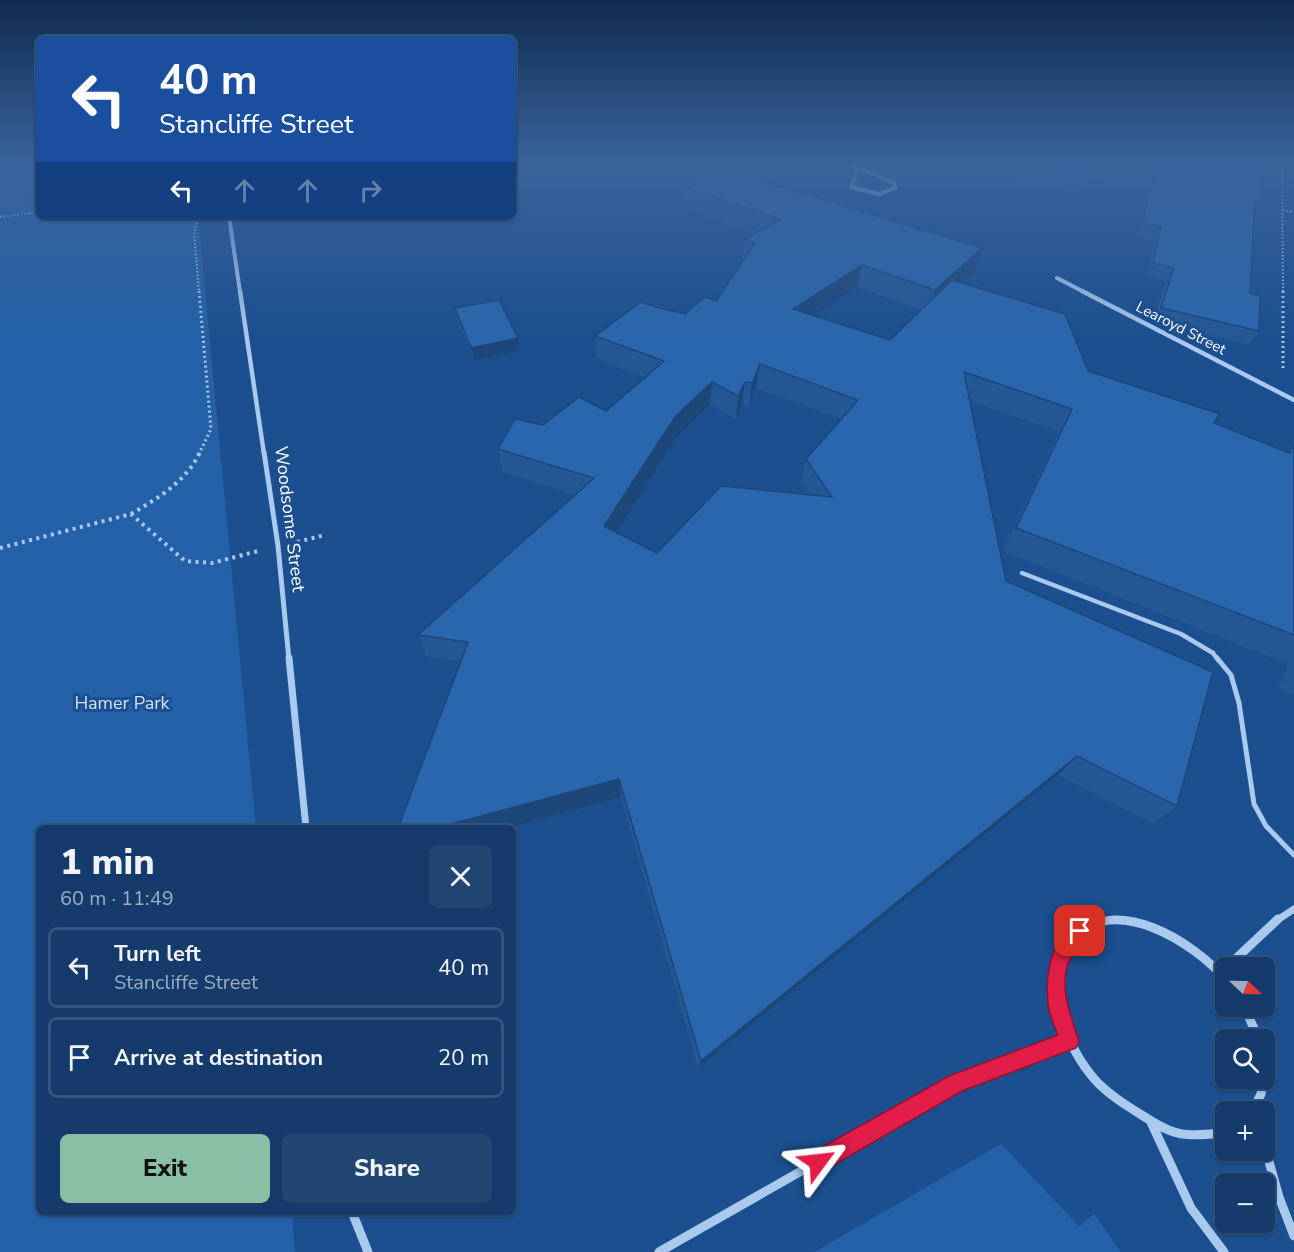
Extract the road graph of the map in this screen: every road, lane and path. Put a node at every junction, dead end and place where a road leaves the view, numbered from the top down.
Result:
1 (197, 222) edge
2 (230, 222) edge
3 (1283, 222) edge
4 (1057, 278) dead end
5 (1283, 375) dead end
6 (1294, 400) edge
7 (131, 514) junction
8 (325, 535) dead end
9 (278, 546) junction
10 (0, 548) edge
11 (1022, 573) dead end
12 (306, 825) edge
13 (1294, 855) edge
14 (1294, 909) edge
15 (1239, 957) edge
16 (1215, 965) edge
17 (1069, 1041) junction
18 (1150, 1120) junction
19 (1215, 1134) edge
20 (1269, 1161) edge
21 (353, 1215) edge
22 (1294, 1236) edge
23 (368, 1252) edge
24 (659, 1252) edge
25 (1224, 1252) edge

1 - 7 path
2 - 9 street, Woodsome Street
3 - 5 path
4 - 6 street, Learoyd Street
7 - 9 path
7 - 10 path
8 - 9 path
9 - 12 street, Woodsome Street
11 - 13 lane
14 - 15 street
16 - 17 street
17 - 18 street
17 - 24 street
18 - 19 street
18 - 25 street
20 - 22 street
21 - 23 street

